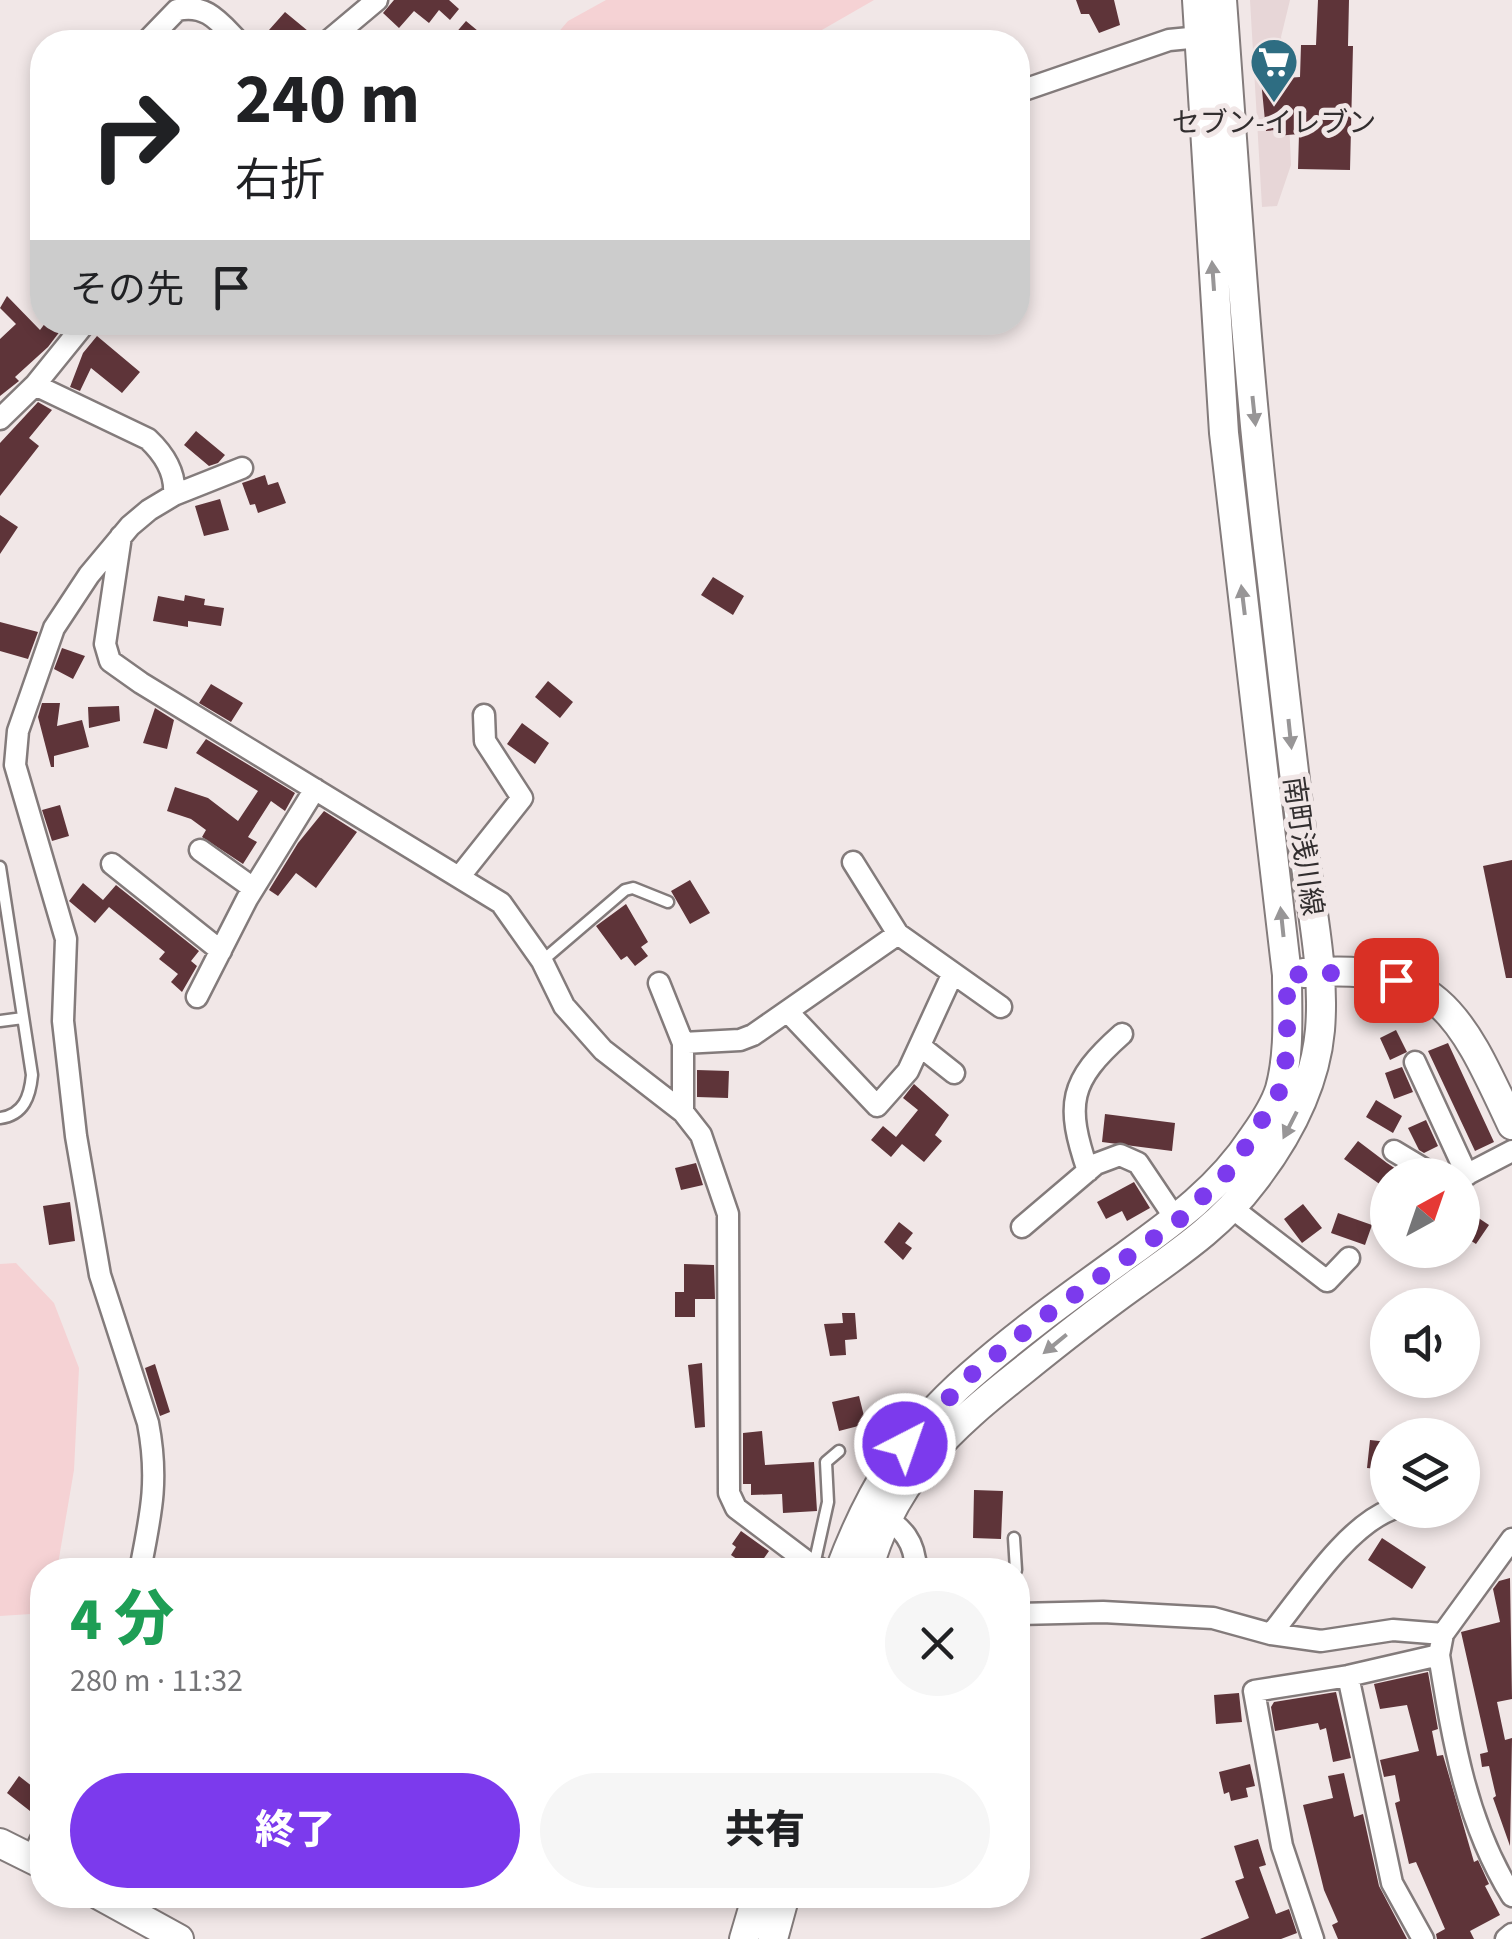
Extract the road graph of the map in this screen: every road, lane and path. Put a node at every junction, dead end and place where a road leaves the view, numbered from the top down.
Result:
1 (377, 0) edge
2 (1197, 0) edge
3 (1222, 0) edge
4 (158, 30) edge
5 (227, 30) edge
6 (342, 30) edge
7 (1200, 37) junction
8 (1030, 88) edge
9 (75, 335) edge
10 (35, 385) junction
11 (0, 419) edge
12 (242, 468) dead end
13 (174, 495) junction
14 (121, 536) junction
15 (484, 716) dead end
16 (315, 789) junction
17 (200, 850) dead end
18 (852, 862) dead end
19 (112, 864) dead end
20 (0, 868) edge
21 (460, 876) junction
22 (253, 888) junction
23 (3, 899) edge
24 (668, 902) dead end
25 (898, 934) junction
26 (6, 949) edge
27 (221, 951) junction
28 (542, 962) junction
29 (1322, 972) junction
30 (953, 973) junction
31 (1287, 975) junction
32 (659, 983) dead end
33 (197, 997) dead end
34 (1001, 1007) dead end
35 (788, 1013) junction
36 (23, 1018) junction
37 (0, 1021) edge
38 (1122, 1034) dead end
39 (683, 1043) junction
40 (920, 1046) junction
41 (1414, 1062) dead end
42 (954, 1073) dead end
43 (683, 1112) junction
44 (0, 1118) edge
45 (1512, 1125) edge
46 (1394, 1151) dead end
47 (1512, 1151) edge
48 (1406, 1158) edge
49 (1457, 1158) edge
50 (1480, 1168) edge
51 (1088, 1170) junction
52 (1232, 1208) junction
53 (1178, 1221) junction
54 (1022, 1227) dead end
55 (1349, 1258) dead end
56 (840, 1451) dead end
57 (876, 1511) junction
58 (1370, 1520) edge
59 (1014, 1538) dead end
60 (1512, 1542) edge
61 (142, 1558) edge
62 (810, 1558) edge
63 (826, 1558) edge
64 (835, 1558) edge
65 (871, 1558) edge
66 (914, 1558) edge
67 (1015, 1558) edge
68 (1030, 1614) edge
69 (1270, 1634) junction
70 (1441, 1645) junction
71 (1348, 1676) junction
72 (0, 1843) edge
73 (30, 1851) edge
74 (1512, 1896) edge
75 (123, 1908) edge
76 (753, 1908) edge
77 (782, 1908) edge
78 (1512, 1934) edge
79 (179, 1939) edge
80 (744, 1939) edge
81 (773, 1939) edge
82 (1313, 1939) edge
83 (1422, 1939) edge
84 (1506, 1939) edge

1 - 6 street
2 - 7 street, 南町浅川線
3 -> 29 street, 南町浅川線
4 - 5 street
7 - 8 street
31 -> 7 street, 南町浅川線
9 - 10 street
10 - 11 street
10 - 13 street
12 - 13 street
13 - 14 street
14 - 16 street
14 - 61 street
15 - 21 street
16 - 21 street
16 - 22 street
17 - 22 street
18 - 25 street
19 - 27 street
20 - 23 lane
21 - 28 street
22 - 27 street
23 - 26 lane
24 - 28 lane
25 - 30 street
25 - 35 street
26 - 36 lane
27 - 33 street
28 - 43 street
29 - 31 street
29 - 45 street
29 -> 52 street, 南町浅川線
30 - 34 street
30 - 40 street
31 - 53 street, 南町浅川線
32 - 39 street
35 - 39 street
35 - 40 street
36 - 37 lane
36 - 44 lane
38 - 51 street
39 - 43 street
40 - 42 street
41 - 49 street
43 - 62 street
46 - 48 street
47 - 50 street
51 - 53 street
51 - 54 street
52 - 55 street
52 -> 57 street, 南町浅川線
53 - 57 street, 南町浅川線
56 - 63 lane
57 - 64 street, 南町浅川線
57 - 65 street, 南町浅川線
57 - 66 street
58 - 69 street
59 - 67 lane
60 - 70 street
68 - 69 street
69 - 70 street
70 - 71 street
70 - 74 street
71 - 82 street
71 - 83 street
72 - 73 street
75 - 79 street
76 - 80 street
77 - 81 street
78 - 84 street

